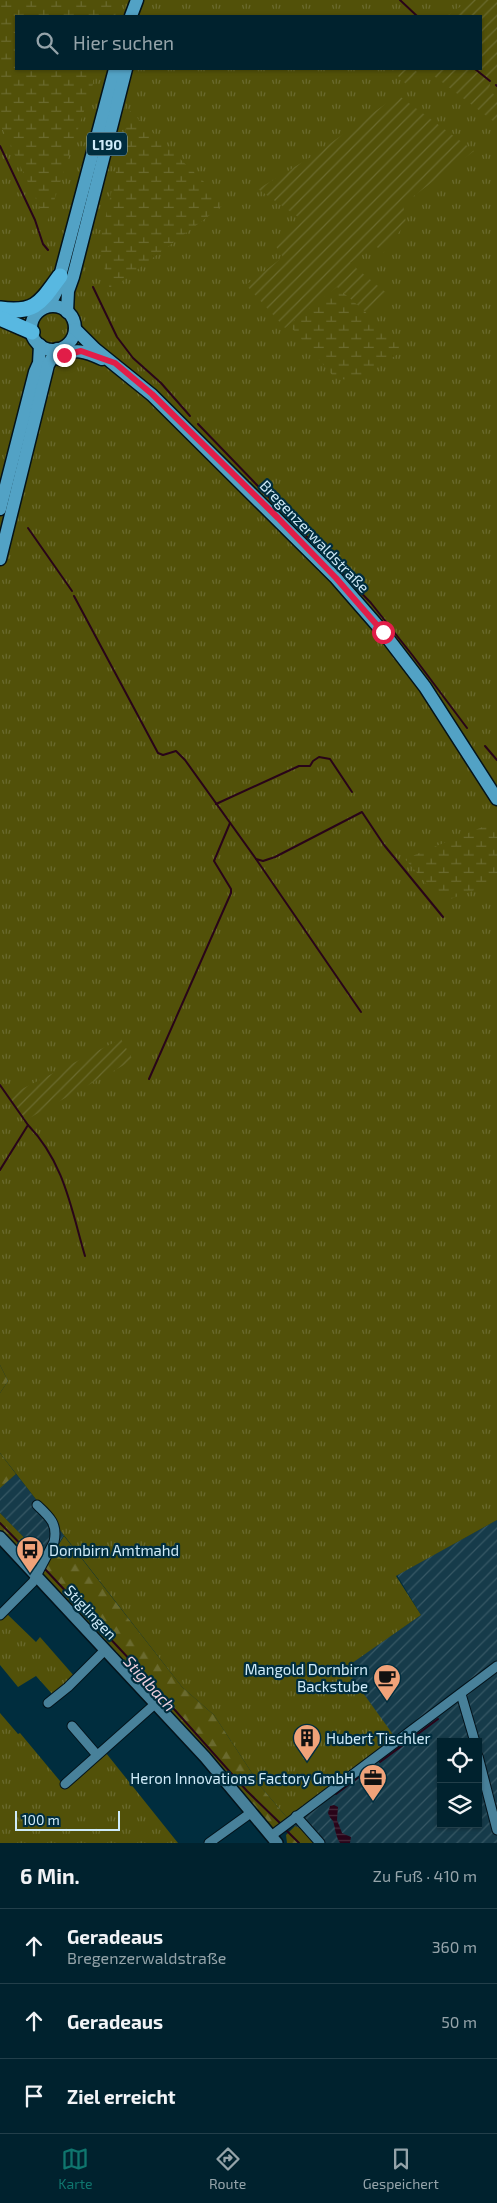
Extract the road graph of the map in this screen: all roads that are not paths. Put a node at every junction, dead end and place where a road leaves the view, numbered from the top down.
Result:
1 (136, 0) edge
2 (144, 0) edge
3 (131, 15) edge
4 (140, 15) edge
5 (115, 70) edge
6 (126, 70) edge
7 (80, 203) junction
8 (83, 237) junction
9 (66, 276) junction
10 (50, 306) junction
11 (67, 312) junction
12 (2, 315) edge
13 (36, 315) junction
14 (75, 329) junction
15 (32, 332) junction
16 (40, 346) junction
17 (62, 347) junction
18 (95, 349) junction
19 (115, 363) junction
20 (49, 370) junction
21 (35, 372) junction
22 (0, 509) edge
23 (0, 559) edge
24 (497, 798) edge
25 (37, 1505) dead end
26 (0, 1537) edge
27 (37, 1572) junction
28 (0, 1615) edge
29 (105, 1650) junction
30 (497, 1666) edge
31 (461, 1694) junction
32 (48, 1703) dead end
33 (155, 1704) junction
34 (72, 1726) dead end
35 (474, 1738) edge
36 (97, 1755) junction
37 (482, 1772) edge
38 (65, 1784) dead end
39 (252, 1812) junction
40 (296, 1816) junction
41 (497, 1830) edge
42 (278, 1833) edge
43 (209, 1843) edge
44 (320, 1843) edge

1 - 3 main road
2 - 4 main road
5 - 7 main road, L190
6 - 8 main road, L190
7 - 8 main road, L190
7 - 9 main road, L190
8 - 9 main road, L190
9 - 10 main road, L190
9 - 11 main road, L190
9 - 12 highway
9 - 19 main road
10 - 11 main road
10 - 13 main road
11 - 14 main road
12 - 13 highway
12 - 15 highway
12 - 21 main road
13 - 15 main road
14 - 17 main road
14 - 18 main road, Bregenzerwaldstraße
15 - 16 main road
16 - 17 main road
16 - 21 main road
17 - 18 main road, Bregenzerwaldstraße
17 - 20 main road
18 - 19 main road, Bregenzerwaldstraße
19 - 20 main road
19 - 24 main road, Bregenzerwaldstraße
20 - 23 main road
21 - 22 main road
25 - 27 street
26 - 27 main road, Stiglingen
27 - 28 street
27 - 29 main road, Stiglingen
29 - 32 street
29 - 33 main road, Stiglingen
30 - 31 street
31 - 35 street
31 - 40 street
33 - 36 street
33 - 39 main road, Stiglingen
34 - 36 street
36 - 38 street
37 - 41 street
39 - 42 main road, Stiglingen
39 - 43 street
40 - 42 street
40 - 44 street

